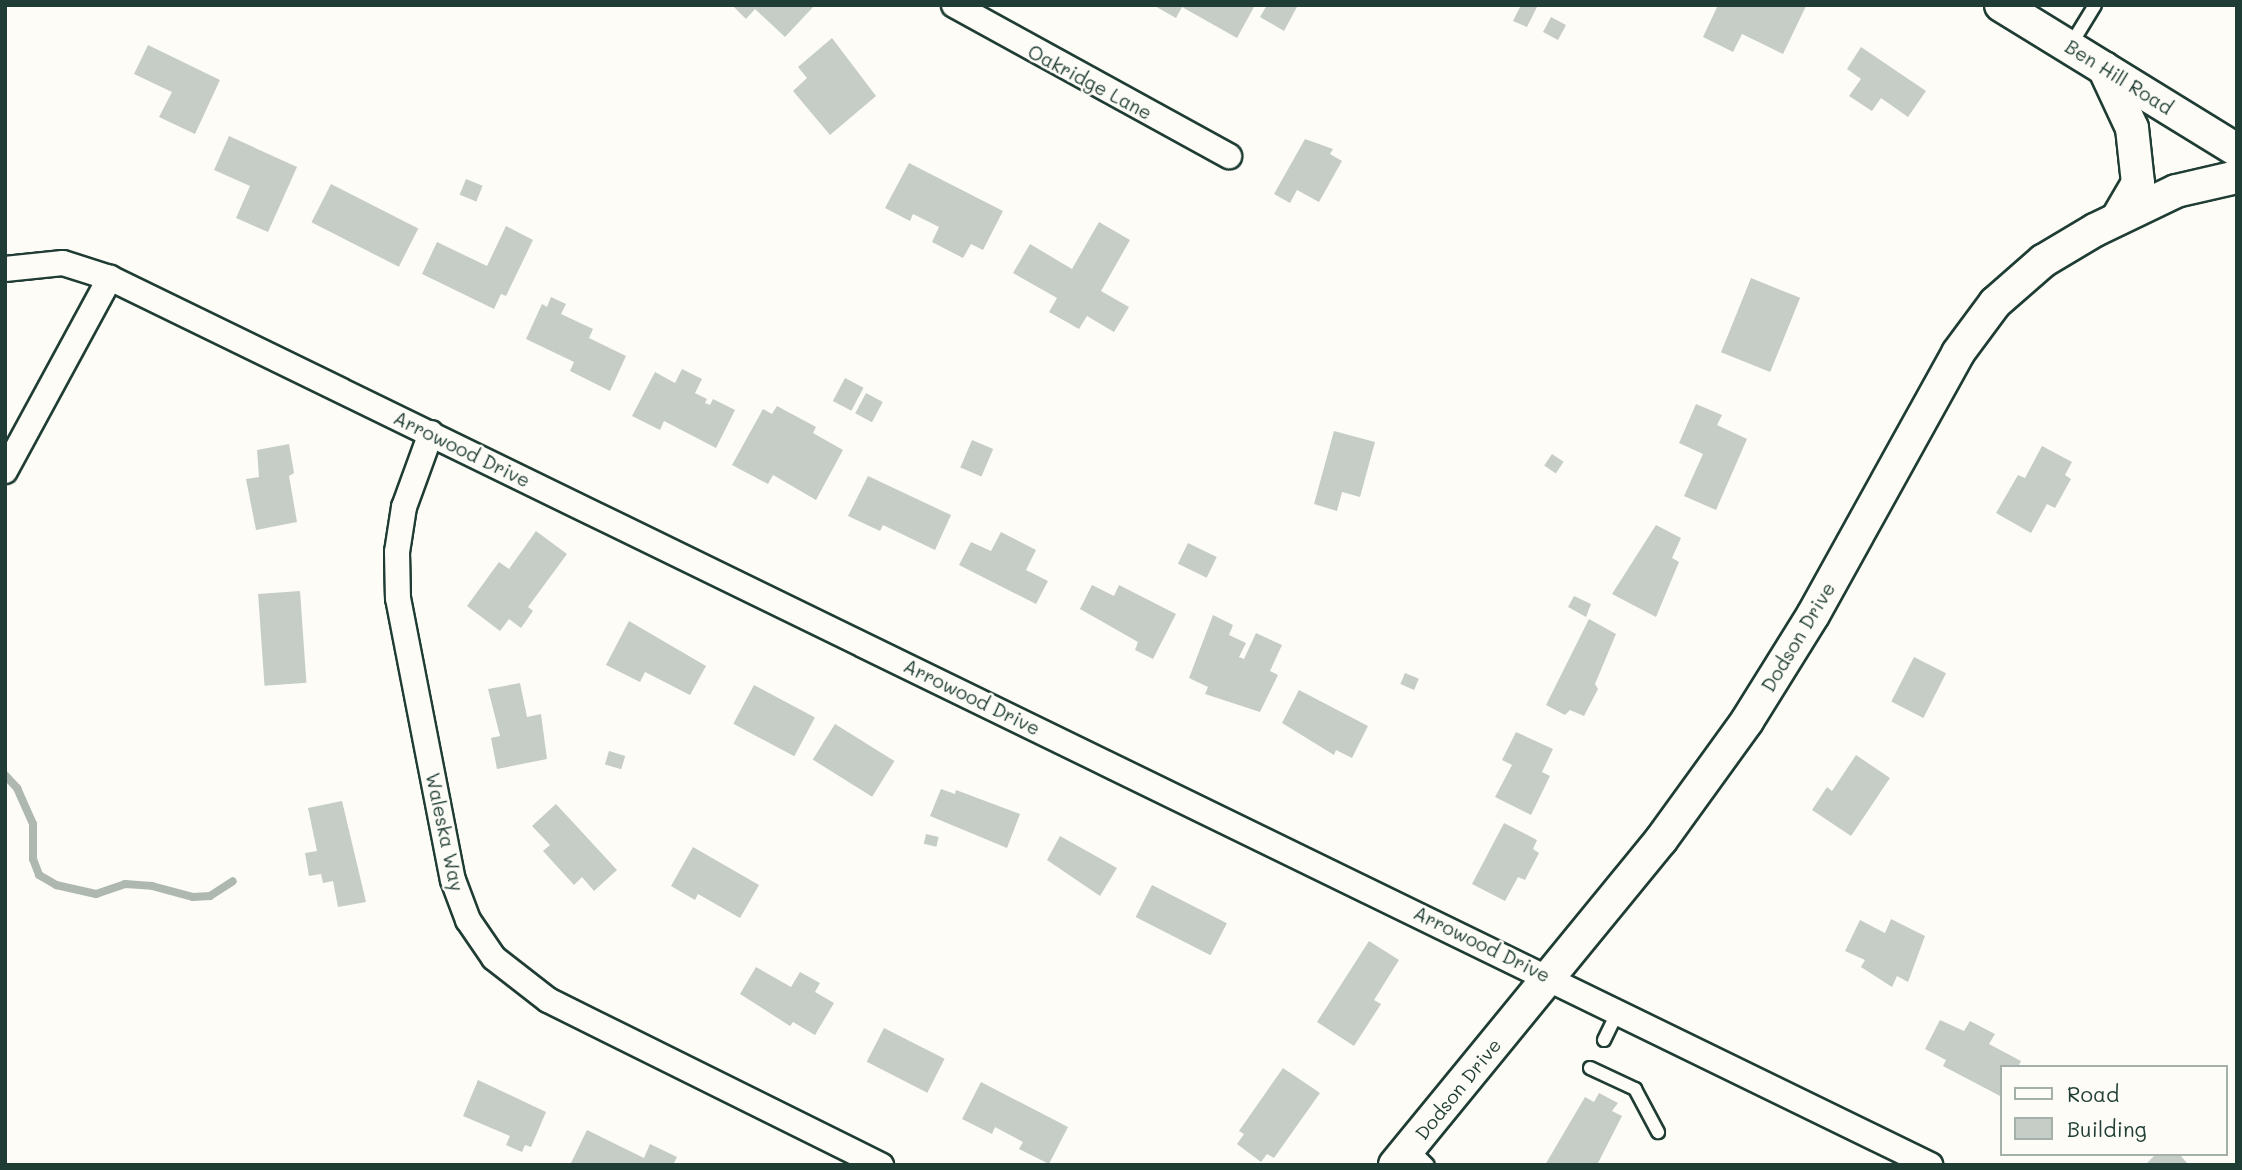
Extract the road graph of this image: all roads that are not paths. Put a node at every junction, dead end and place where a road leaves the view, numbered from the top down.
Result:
1 (954, 5) edge
2 (2001, 5) edge
3 (2095, 5) edge
4 (2070, 46) junction
5 (2104, 68) junction
6 (2237, 150) edge
7 (1229, 156) dead end
8 (2237, 177) edge
9 (2117, 219) junction
10 (5, 269) edge
11 (110, 278) junction
12 (431, 433) junction
13 (5, 471) edge
14 (1550, 977) junction
15 (1618, 1011) junction
16 (1604, 1040) dead end
17 (1590, 1068) dead end
18 (1658, 1132) dead end
19 (1411, 1159) edge
20 (881, 1165) edge
21 (1930, 1165) edge

1 - 7 street, Oakridge Lane
2 - 4 street, Ben Hill Road
3 - 4 lane
4 - 5 street, Ben Hill Road
5 - 6 street, Ben Hill Road
5 - 9 street
8 - 9 street, Dodson Drive
9 - 14 street, Dodson Drive
10 - 11 street, Arrowood Drive
11 - 12 street, Arrowood Drive
11 - 13 street
12 - 14 street, Arrowood Drive
12 - 20 street, Waleska Way
14 - 15 street, Arrowood Drive
14 - 19 street, Dodson Drive
15 - 16 lane
15 - 21 street, Arrowood Drive
17 - 18 lane

